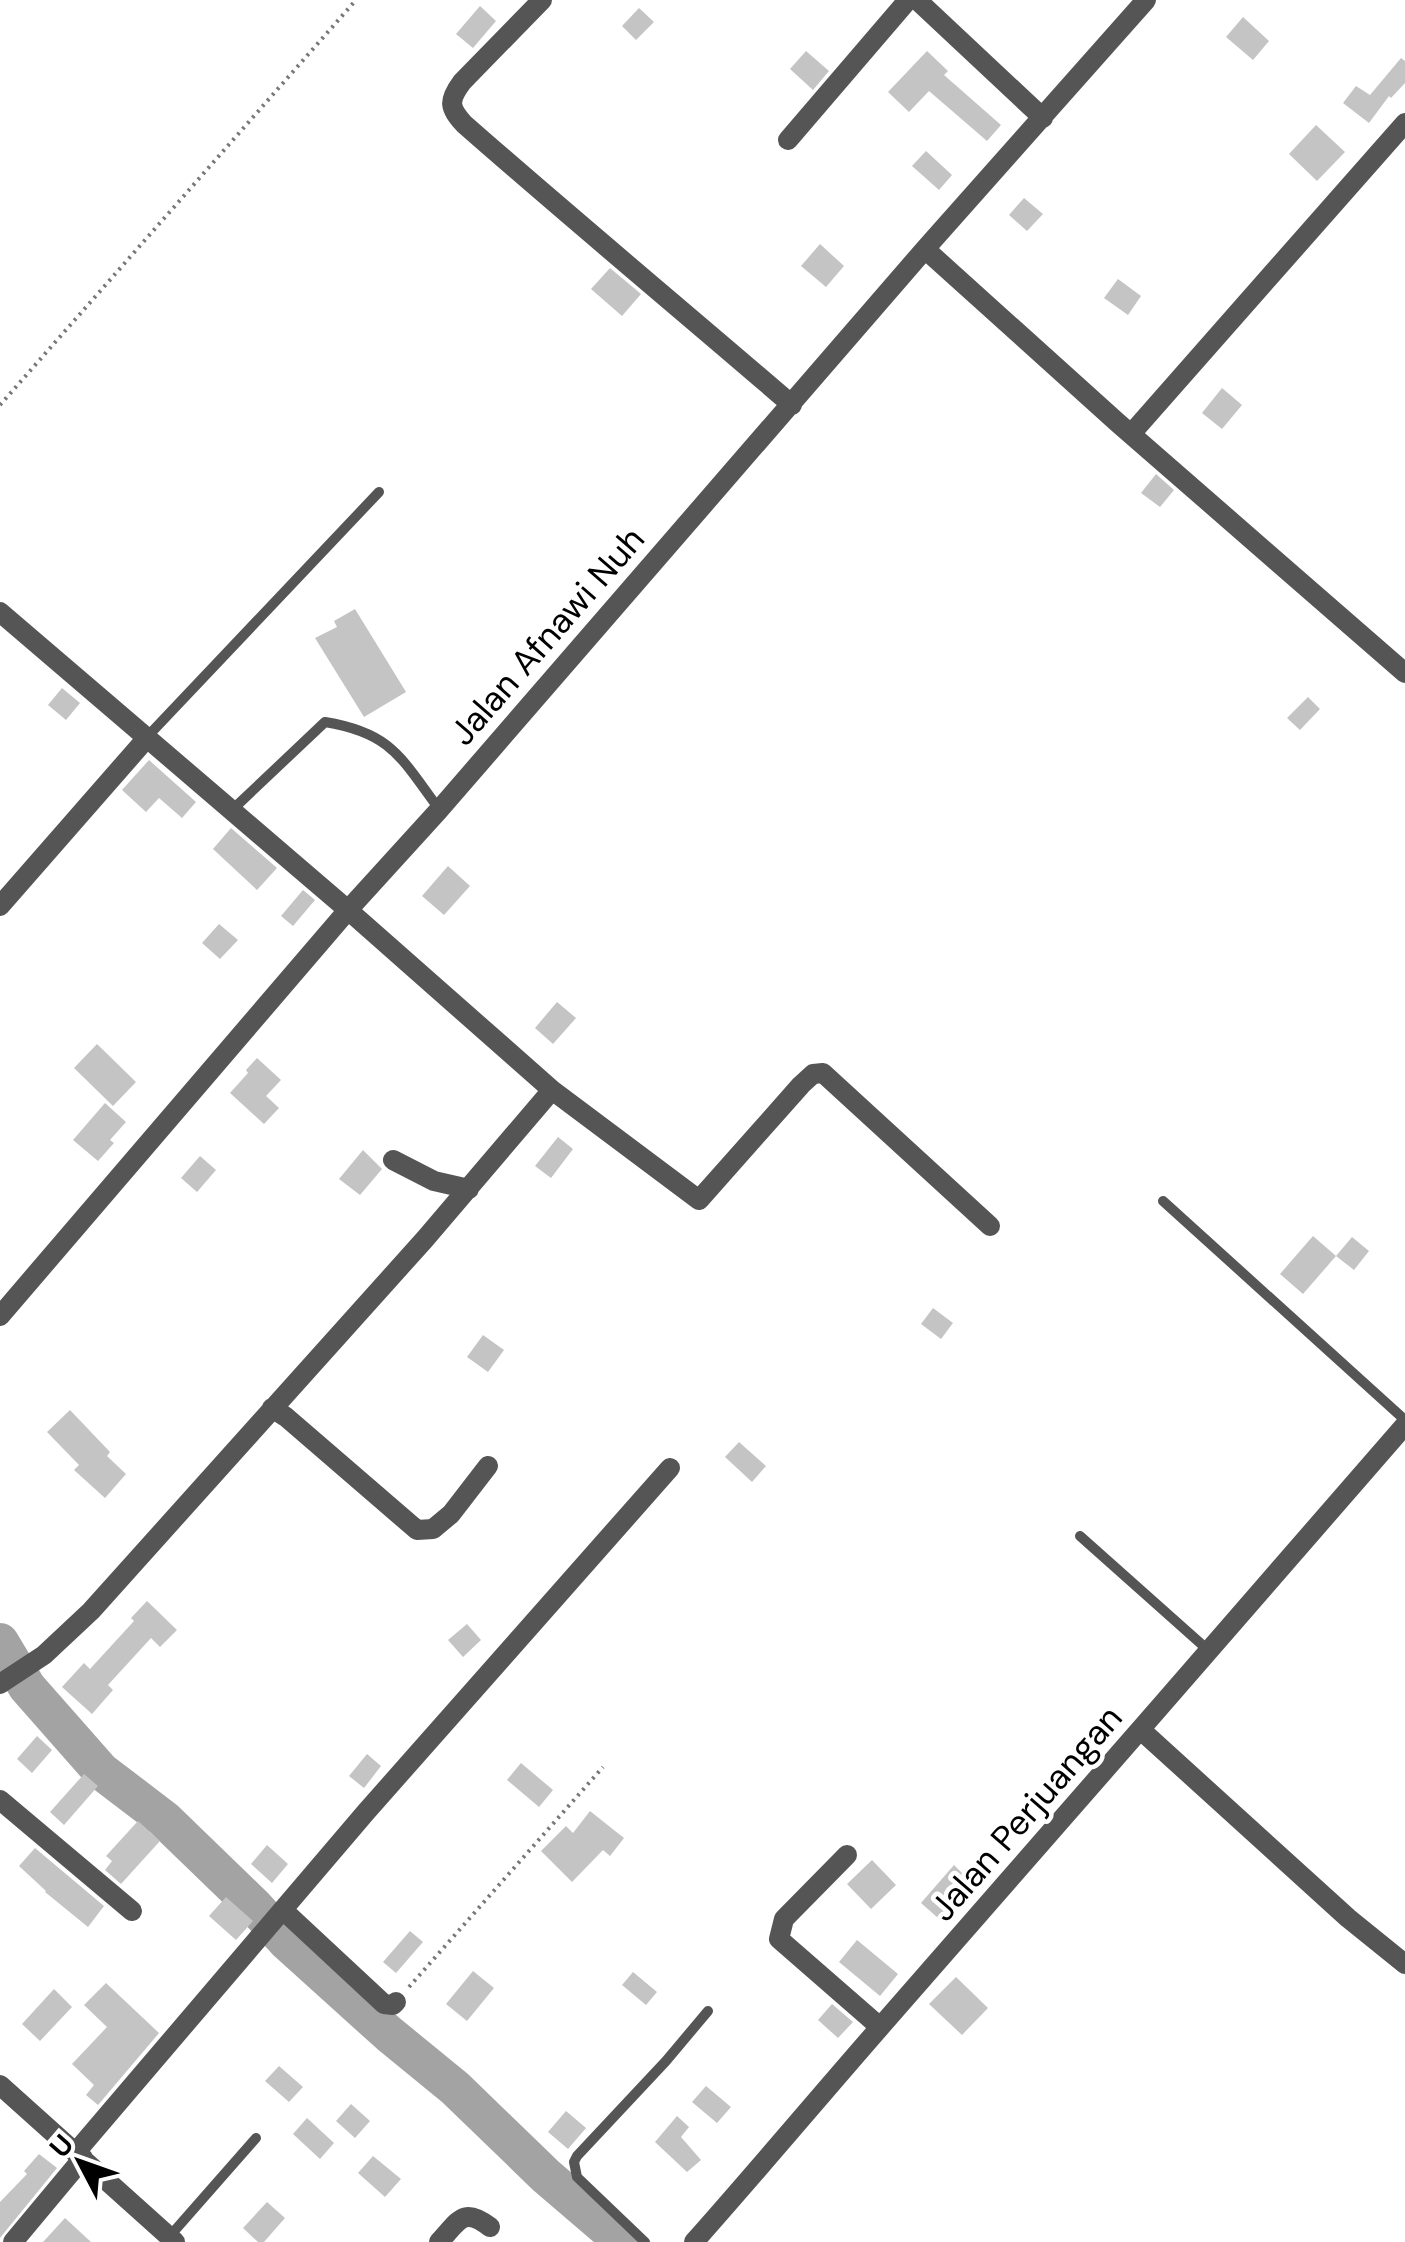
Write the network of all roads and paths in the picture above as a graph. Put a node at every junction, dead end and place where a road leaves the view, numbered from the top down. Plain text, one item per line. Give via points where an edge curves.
1 (356, 0) edge
2 (542, 0) edge
3 (908, 0) edge
4 (917, 0) edge
5 (1146, 0) edge
6 (1043, 118) junction
7 (1405, 123) edge
8 (788, 140) dead end
9 (925, 250) junction
10 (0, 405) edge
11 (792, 405) junction
12 (1131, 434) junction
13 (379, 492) dead end
14 (0, 612) edge
15 (1404, 671) edge
16 (146, 738) junction
17 (232, 810) junction
18 (439, 810) junction
19 (0, 906) edge
20 (348, 910) junction
21 (552, 1090) junction
22 (393, 1160) dead end
23 (469, 1189) junction
24 (1163, 1201) dead end
25 (990, 1226) dead end
26 (0, 1316) edge
27 (272, 1408) junction
28 (1405, 1423) edge
29 (488, 1466) dead end
30 (670, 1468) dead end
31 (1080, 1536) dead end
32 (1208, 1650) junction
33 (1, 1684) edge
34 (1142, 1731) junction
35 (603, 1767) dead end
36 (0, 1800) edge
37 (846, 1855) dead end
38 (132, 1911) dead end
39 (281, 1912) junction
40 (1405, 1964) edge
41 (396, 2002) joint
42 (708, 2011) dead end
43 (880, 2026) junction
44 (0, 2085) edge
45 (256, 2138) dead end
46 (79, 2155) junction
47 (490, 2227) dead end
48 (11, 2238) edge
49 (172, 2240) edge
50 (438, 2242) edge
51 (645, 2242) edge
52 (694, 2242) edge

1 - 10 path
2 - 11 street via 462,82 452,96 453,111
3 - 8 street
4 - 6 street
5 - 6 street, Jalan Afnawi Nuh
6 - 9 street, Jalan Afnawi Nuh
7 - 12 street
9 - 11 street, Jalan Afnawi Nuh
9 - 12 street
11 - 18 street, Jalan Afnawi Nuh
12 - 15 street
13 - 16 lane
14 - 16 street
16 - 17 street
16 - 19 street
17 - 18 lane via 325,722 375,735 392,748
17 - 20 street
18 - 20 street, Jalan Afnawi Nuh
20 - 21 street
20 - 26 street, Jalan Afnawi Nuh
21 - 23 street
21 - 25 street via 699,1200 801,1085 822,1073
22 - 23 street via 434,1181
23 - 27 street
24 - 28 lane
27 - 29 street via 417,1530 433,1529 452,1514
27 - 33 street via 91,1611
28 - 32 street, Jalan Perjuangan
30 - 39 street
31 - 32 lane
32 - 34 street, Jalan Perjuangan
34 - 40 street
34 - 43 street, Jalan Perjuangan
35 - 41 path
36 - 38 street
37 - 43 street via 784,1919 778,1938
39 - 41 street via 384,2004
39 - 46 street
42 - 51 lane via 574,2162 577,2176
43 - 52 street, Jalan Perjuangan
44 - 46 street
45 - 49 lane
46 - 48 street
46 - 49 street
47 - 50 street via 468,2216

